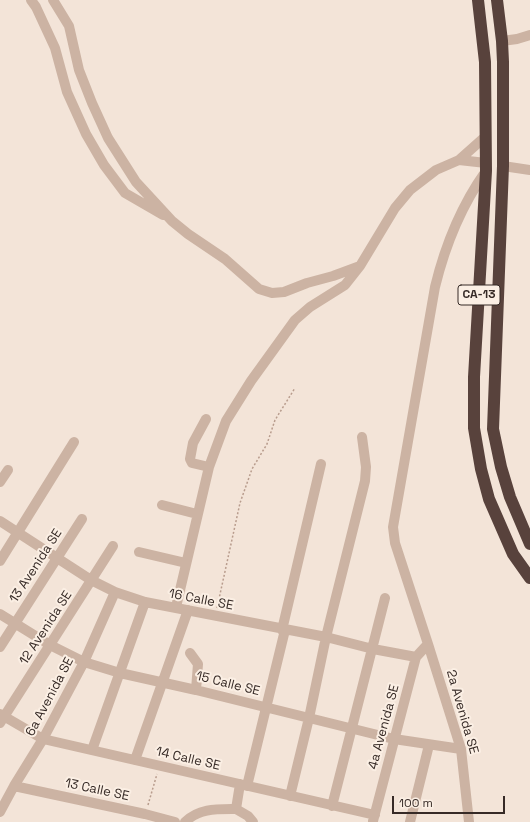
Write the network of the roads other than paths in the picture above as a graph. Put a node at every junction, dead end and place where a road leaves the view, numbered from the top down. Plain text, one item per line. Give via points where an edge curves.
1 (31, 0) edge
2 (53, 0) edge
3 (478, 0) edge
4 (497, 0) edge
5 (530, 35) edge
6 (502, 41) junction
7 (486, 136) junction
8 (459, 160) junction
9 (503, 166) junction
10 (486, 167) junction
11 (530, 170) edge
12 (172, 221) junction
13 (360, 266) junction
14 (206, 419) dead end
15 (362, 437) dead end
16 (74, 442) dead end
17 (321, 464) dead end
18 (209, 467) junction
19 (8, 470) dead end
20 (0, 482) edge
21 (162, 504) dead end
22 (197, 514) junction
23 (82, 519) dead end
24 (0, 521) edge
25 (18, 533) junction
26 (530, 544) edge
27 (113, 546) dead end
28 (140, 552) dead end
29 (56, 558) junction
30 (0, 561) edge
31 (186, 563) junction
32 (530, 578) edge
33 (92, 580) junction
34 (115, 592) junction
35 (385, 598) dead end
36 (145, 602) junction
37 (176, 608) junction
38 (188, 610) junction
39 (0, 614) edge
40 (15, 623) junction
41 (283, 630) junction
42 (326, 637) junction
43 (428, 644) junction
44 (50, 645) junction
45 (0, 647) edge
46 (373, 649) junction
47 (190, 653) dead end
48 (416, 657) junction
49 (84, 662) junction
50 (120, 673) junction
51 (162, 682) junction
52 (196, 690) junction
53 (266, 707) junction
54 (1, 718) edge
55 (309, 718) junction
56 (351, 728) junction
57 (43, 739) junction
58 (394, 739) junction
59 (429, 745) junction
60 (92, 750) junction
61 (461, 750) junction
62 (134, 760) junction
63 (244, 785) junction
64 (14, 786) junction
65 (290, 796) junction
66 (332, 806) junction
67 (236, 809) junction
68 (0, 812) edge
69 (469, 817) edge
70 (374, 819) edge
71 (175, 822) edge
72 (185, 822) edge
73 (253, 822) edge
74 (410, 822) edge

1 - 12 street via 55,48 67,92 86,134 104,165 125,193
2 - 12 street via 69,26 79,70 108,138 136,182
3 - 7 highway, CA-13 via 485,62
4 - 6 highway, CA-13
5 - 6 street
6 - 9 highway, CA-13
7 - 8 street
7 - 10 highway, CA-13
8 - 10 street
8 - 13 street via 436,170 410,190 395,208
9 - 11 street
9 - 26 highway, CA-13 via 494,429 510,497
10 - 32 highway, CA-13 via 474,378 474,428 489,499 513,554
10 - 43 street, 2a Avenida SE via 450,238 440,268 393,527 395,542
12 - 13 street via 225,259 259,289 272,294
13 - 18 street via 345,285 310,307 295,320 226,421
14 - 18 street via 193,443 190,459 192,463
15 - 42 street via 365,481
16 - 25 street
17 - 41 street
18 - 22 street
19 - 20 street
21 - 22 street
22 - 31 street
23 - 29 street, 13 Avenida SE
24 - 25 street, 16 Calle SE
25 - 29 street, 16 Calle SE
25 - 30 street
27 - 33 street, 12 Avenida SE
28 - 31 street
29 - 33 street, 16 Calle SE
29 - 40 street, 13 Avenida SE
31 - 37 street
33 - 34 street, 16 Calle SE
33 - 44 street, 12 Avenida SE
34 - 36 street, 16 Calle SE
34 - 49 street, 6a Avenida SE
35 - 46 street
36 - 37 street, 16 Calle SE
36 - 50 street
37 - 38 street, 16 Calle SE
38 - 41 street, 16 Calle SE
38 - 51 street
39 - 40 street, 15 Calle SE
40 - 44 street, 15 Calle SE
40 - 45 street, 13 Avenida SE
41 - 42 street, 16 Calle SE
41 - 53 street
42 - 46 street, 16 Calle SE
42 - 55 street
43 - 48 street, 4a Avenida SE
43 - 61 street, 2a Avenida SE
44 - 49 street, 15 Calle SE
44 - 54 street, 12 Avenida SE
46 - 48 street, 16 Calle SE
46 - 56 street
47 - 52 street via 198,664
48 - 58 street, 4a Avenida SE
49 - 50 street, 15 Calle SE
49 - 57 street, 6a Avenida SE
50 - 51 street, 15 Calle SE
50 - 60 street
51 - 52 street, 15 Calle SE
51 - 62 street
52 - 53 street, 15 Calle SE
53 - 55 street, 15 Calle SE
53 - 63 street
54 - 57 street, 14 Calle SE
55 - 56 street, 15 Calle SE
55 - 65 street
56 - 58 street, 15 Calle SE
56 - 66 street
57 - 60 street, 14 Calle SE
57 - 64 street, 6a Avenida SE
58 - 59 street, 15 Calle SE
58 - 70 street, 4a Avenida SE
59 - 61 street, 15 Calle SE
59 - 74 street
60 - 62 street, 14 Calle SE
61 - 69 street, 2a Avenida SE
62 - 63 street, 14 Calle SE
63 - 65 street, 14 Calle SE
63 - 67 street
64 - 68 street, 6a Avenida SE
64 - 71 street, 13 Calle SE
65 - 66 street, 14 Calle SE
66 - 70 street, 14 Calle SE
67 - 72 street via 198,812
67 - 73 street

